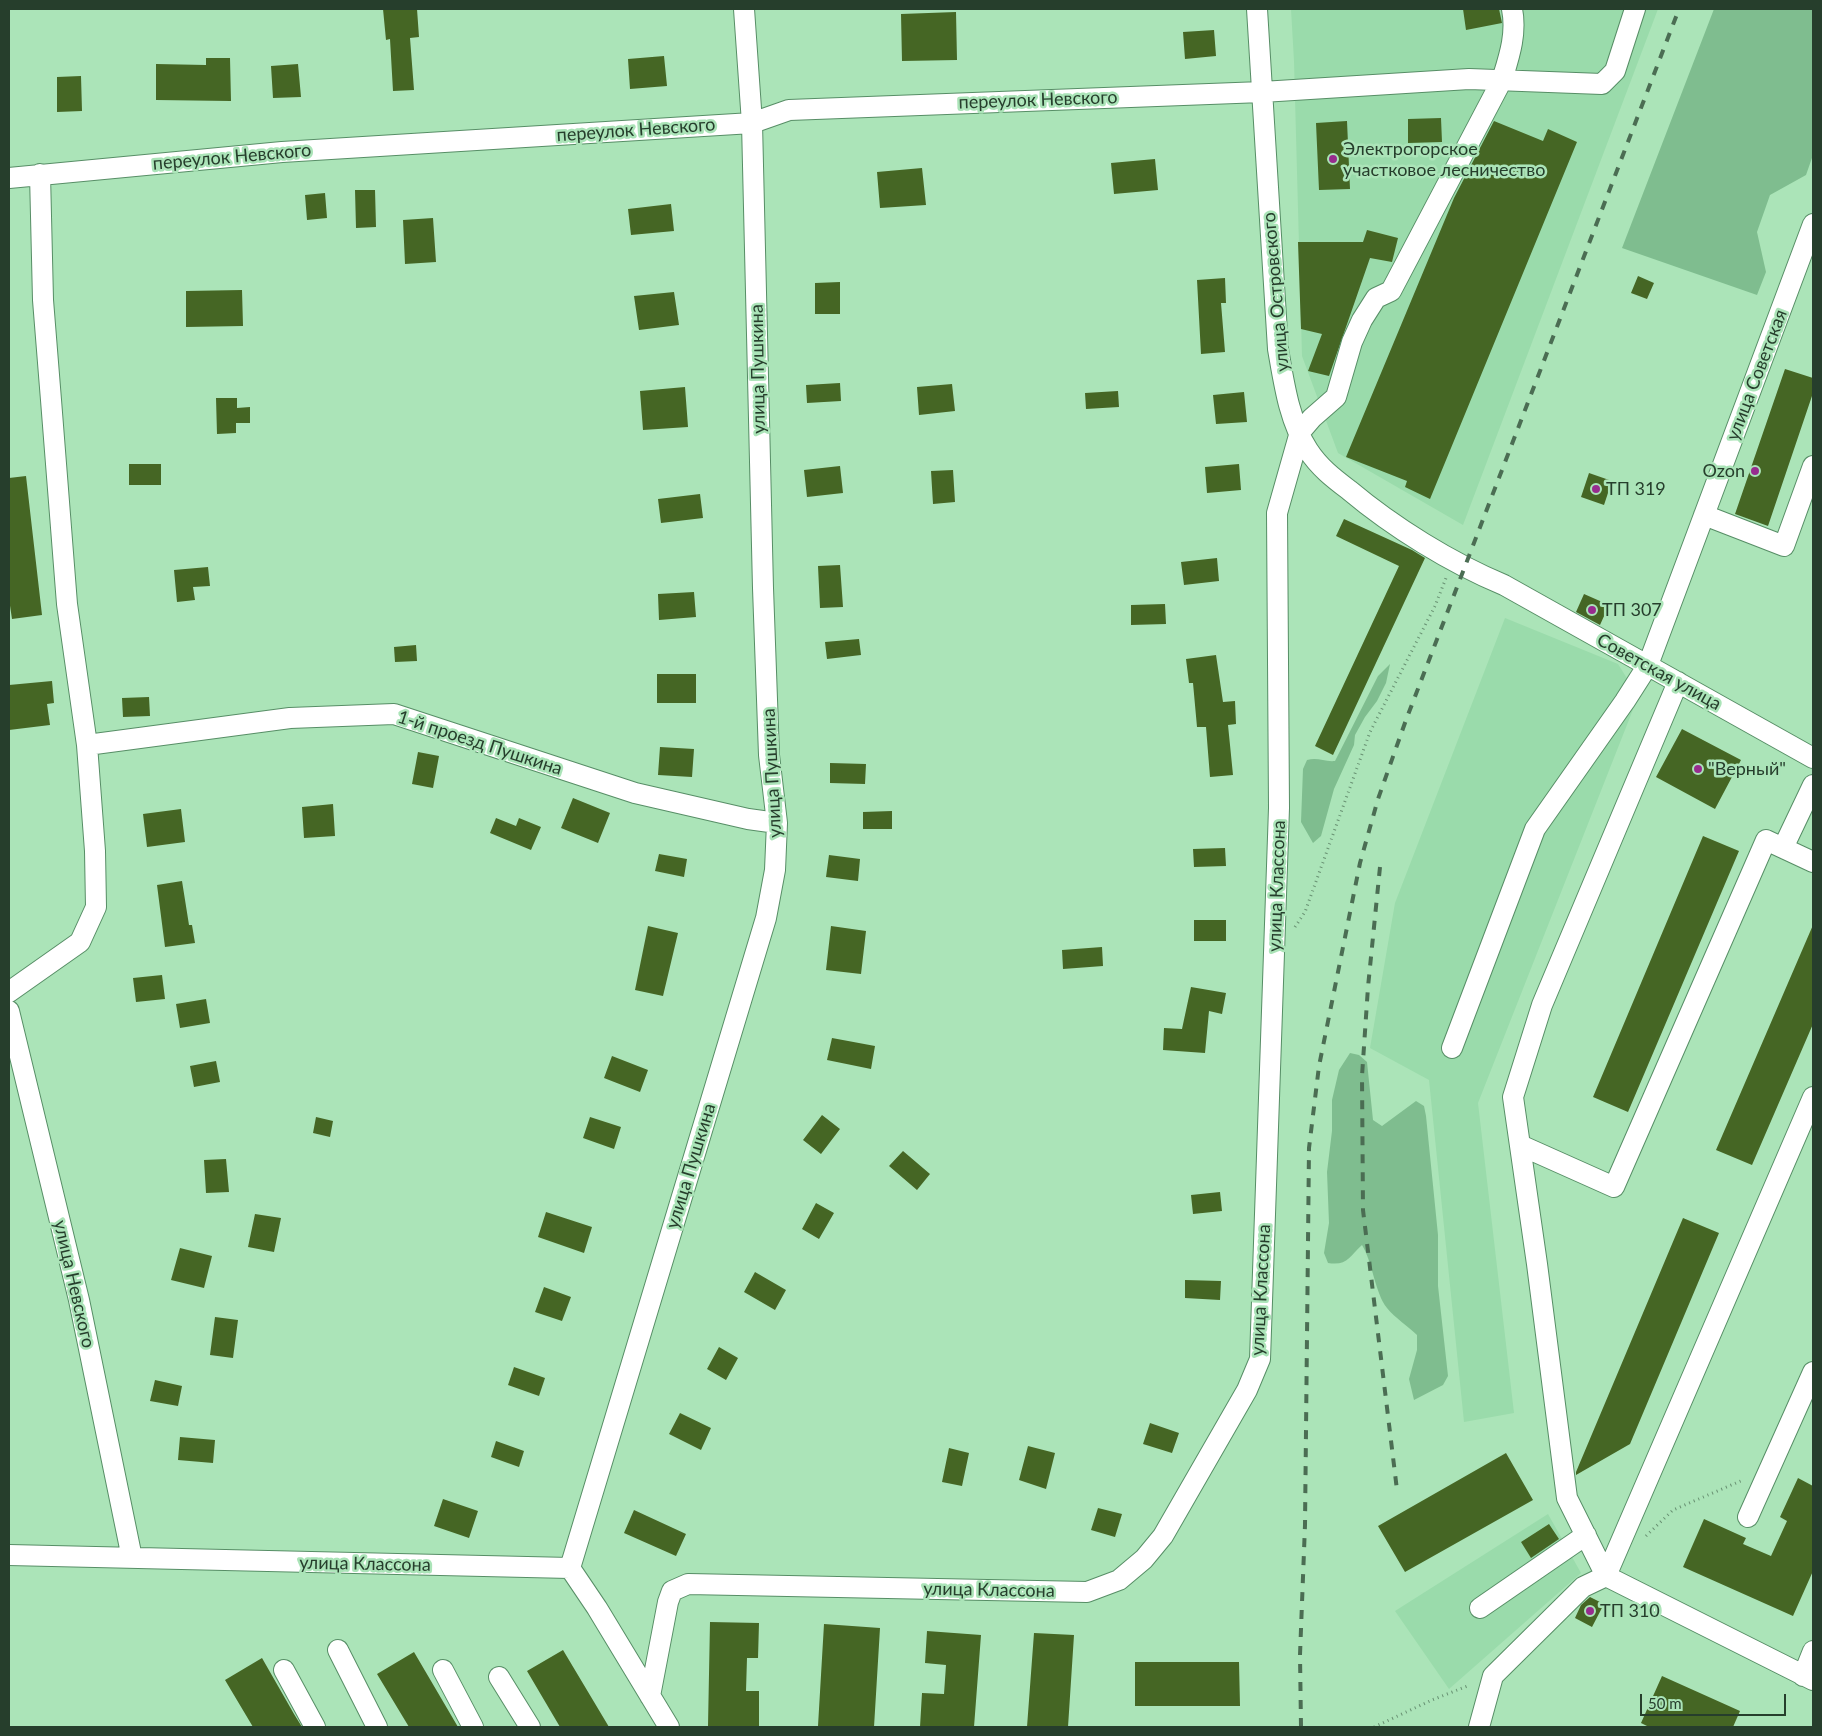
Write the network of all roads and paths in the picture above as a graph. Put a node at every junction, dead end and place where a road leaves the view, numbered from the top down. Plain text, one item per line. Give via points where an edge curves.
1 (744, 9) edge
2 (1257, 9) edge
3 (1512, 9) edge
4 (1634, 9) edge
5 (1502, 80) junction
6 (1262, 92) junction
7 (752, 123) junction
8 (40, 174) junction
9 (9, 178) edge
10 (1813, 224) edge
11 (1300, 432) junction
12 (1813, 466) edge
13 (1704, 516) junction
14 (1454, 560) junction
15 (1504, 585) joint
16 (1648, 665) junction
17 (1678, 682) junction
18 (87, 745) junction
19 (1813, 758) edge
20 (1813, 785) edge
21 (777, 823) junction
22 (1783, 848) junction
23 (1813, 862) edge
24 (1294, 928) dead end
25 (9, 992) edge
26 (9, 1011) edge
27 (1452, 1048) dead end
28 (1812, 1103) edge
29 (1520, 1145) junction
30 (1813, 1372) edge
31 (1769, 1470) junction
32 (1748, 1518) dead end
33 (1586, 1535) junction
34 (1639, 1542) dead end
35 (9, 1555) edge
36 (132, 1558) junction
37 (570, 1568) junction
38 (1606, 1576) junction
39 (1480, 1608) dead end
40 (338, 1650) dead end
41 (1813, 1651) edge
42 (284, 1670) dead end
43 (443, 1670) dead end
44 (1493, 1676) junction
45 (498, 1677) dead end
46 (1808, 1678) edge
47 (650, 1696) junction
48 (315, 1727) edge
49 (376, 1727) edge
50 (473, 1727) edge
51 (530, 1727) edge
52 (669, 1727) edge
53 (1374, 1727) edge
54 (1479, 1727) edge

1 - 7 street, улица Пушкина
2 - 6 street, улица Островского
3 - 5 street via 1512,46
4 - 5 street, переулок Невского via 1615,71 1602,84
5 - 6 street, переулок Невского via 1469,79
5 - 11 street via 1391,291 1376,298 1362,320 1336,397
6 - 7 street, переулок Невского via 789,110
6 - 11 street, улица Островского via 1278,349 1286,393
7 - 8 street, переулок Невского via 292,152
7 - 21 street, улица Пушкина via 763,588 769,755
8 - 9 street, переулок Невского
8 - 18 street via 43,300 67,604
10 - 13 street, улица Советская
11 - 14 street, улица Островского via 1323,470 1374,512
11 - 47 street, улица Классона via 1277,513 1280,808 1260,1359 1247,1390 1163,1536 1144,1559 1119,1580 1087,1592 688,1584 672,1591 668,1602
12 - 13 street via 1784,546
13 - 16 street, улица Советская
14 - 15 street, улица Островского
14 - 24 path via 1435,606 1370,732 1305,912
15 - 16 street, Советская улица
16 - 17 street, Советская улица
16 - 27 street, улица Советская via 1535,829
17 - 19 street, Советская улица
17 - 29 street via 1542,1005 1513,1097
18 - 21 street, 1-й проезд Пушкина via 290,718 394,714 635,793
18 - 25 street via 96,907 80,942
20 - 22 street
21 - 37 street, улица Пушкина via 775,870 766,918
22 - 23 street
22 - 29 street via 1766,840 1614,1187
26 - 36 street, улица Невского via 79,1300
28 - 38 street
29 - 33 street via 1567,1498
30 - 31 street
31 - 32 street
31 - 34 path via 1673,1510
33 - 38 street
33 - 39 street
35 - 36 street, улица Классона
36 - 37 street, улица Классона
37 - 47 street
38 - 44 street via 1583,1587
38 - 46 street
40 - 49 street
41 - 46 street
42 - 48 street
43 - 50 street
44 - 53 path
44 - 54 street
45 - 51 street
47 - 52 street

